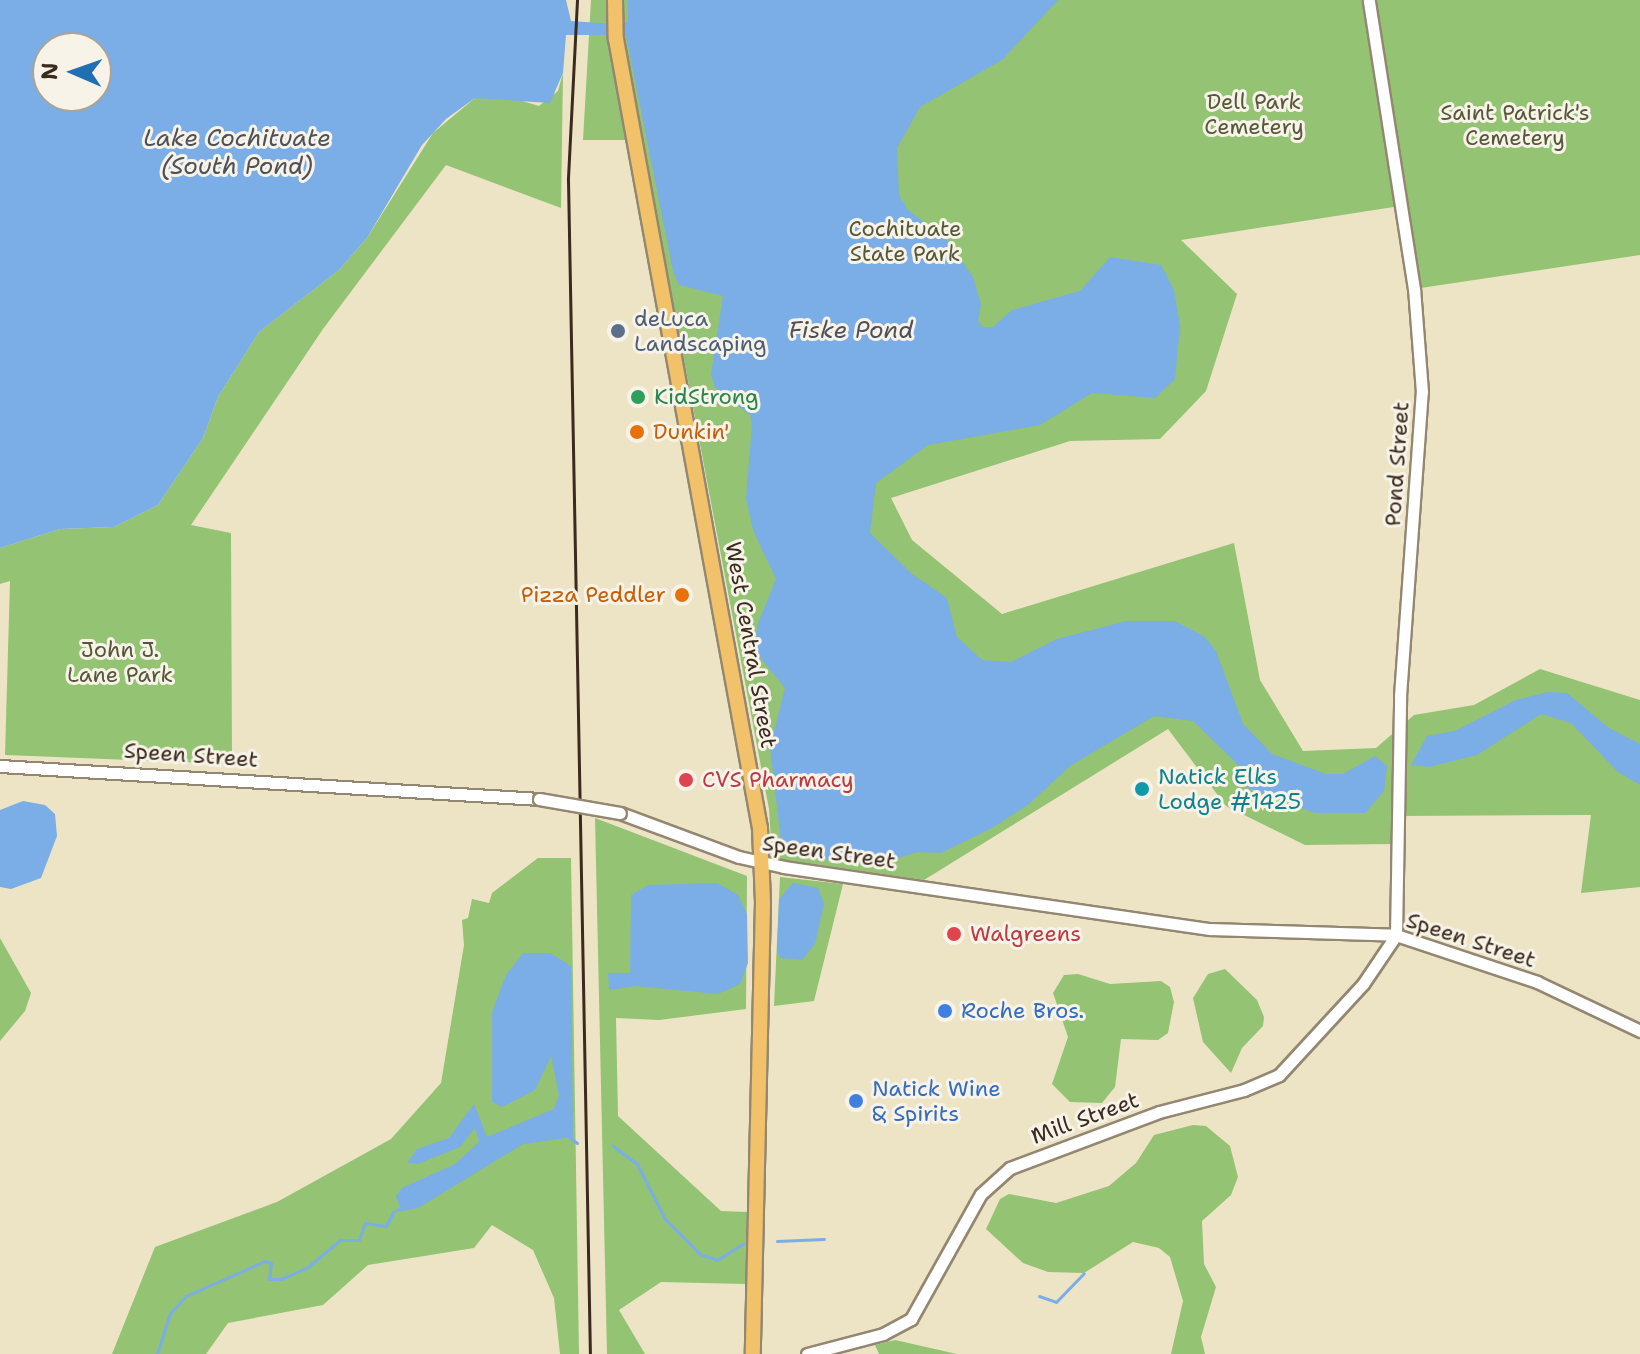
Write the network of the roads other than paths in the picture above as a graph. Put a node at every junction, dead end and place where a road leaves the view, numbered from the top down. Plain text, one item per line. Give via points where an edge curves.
1 (615, 0) edge
2 (1369, 0) edge
3 (0, 766) edge
4 (762, 863) junction
5 (1396, 935) junction
6 (1640, 1031) edge
7 (753, 1354) edge
8 (807, 1354) edge

1 - 4 main road, West Central Street via 616,39 730,648
2 - 5 street, Pond Street via 1414,289 1422,392 1401,675
3 - 4 street, Speen Street, bridge via 539,799 620,813
4 - 5 street, Speen Street via 1210,929
4 - 7 main road, West Central Street
5 - 6 street, Speen Street via 1537,982
5 - 8 street, Mill Street via 1363,984 1279,1075 1244,1090 1159,1112 1010,1168 981,1194 911,1319 883,1334

